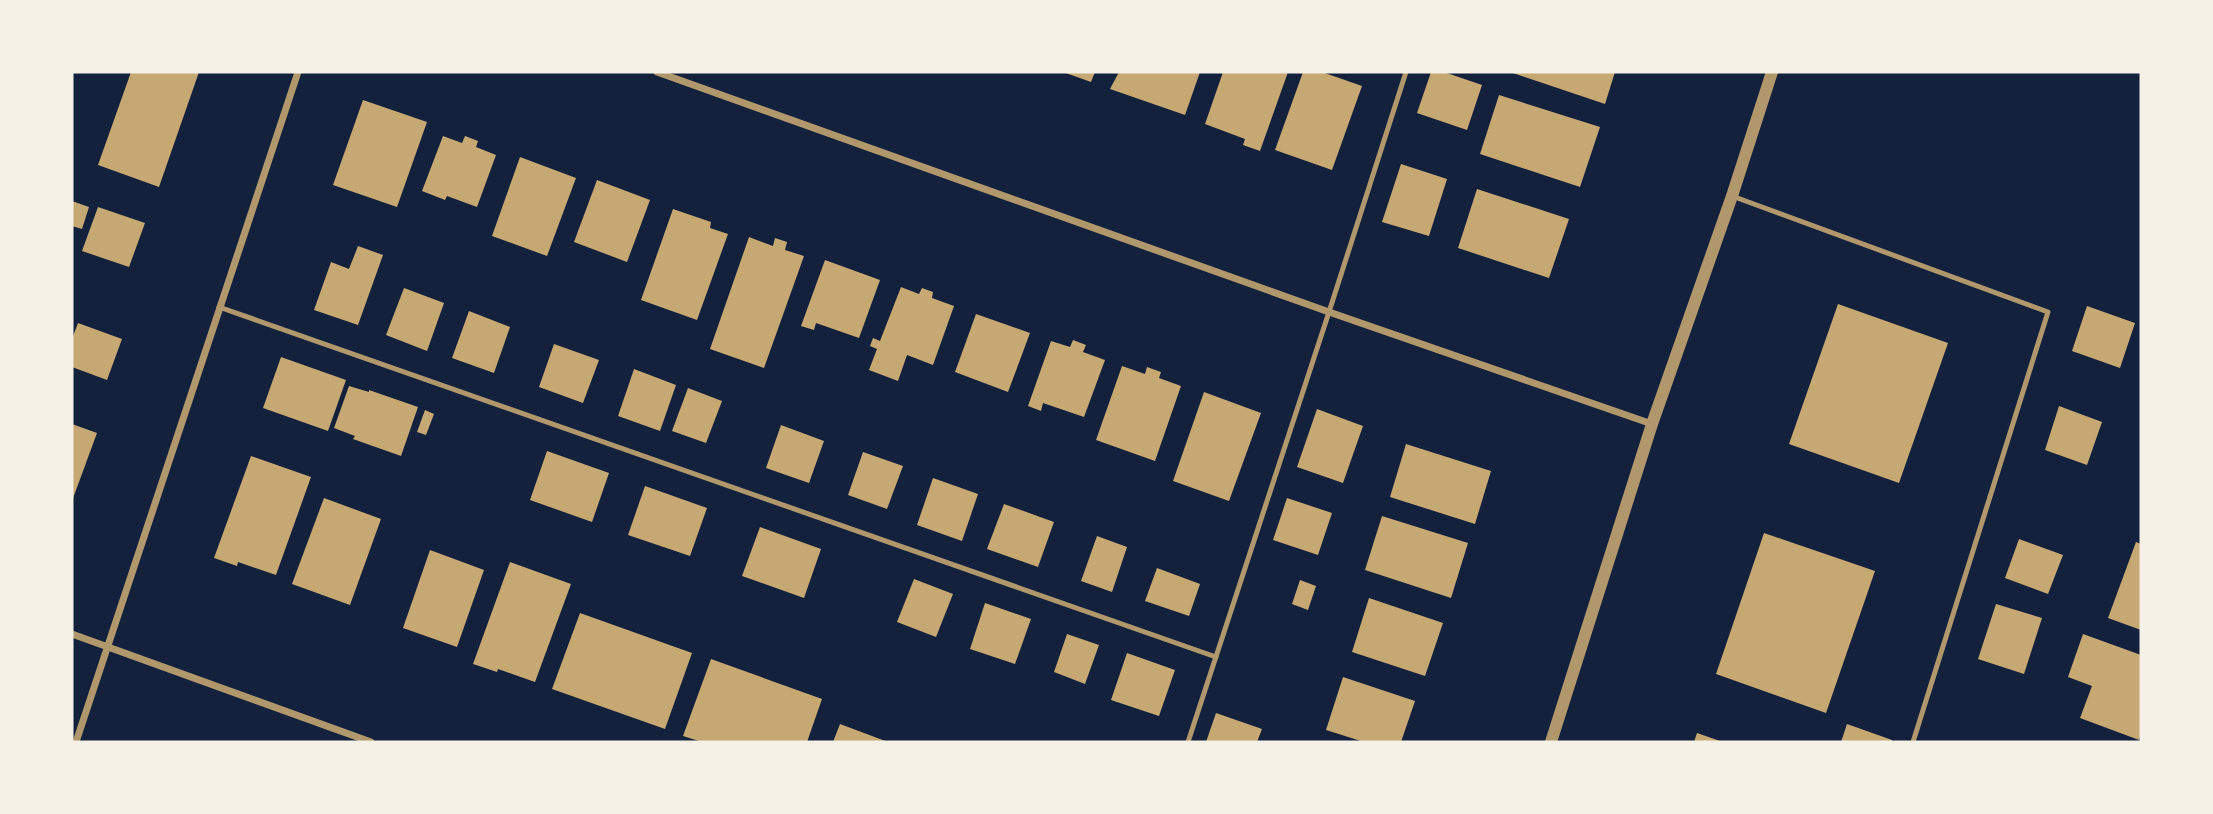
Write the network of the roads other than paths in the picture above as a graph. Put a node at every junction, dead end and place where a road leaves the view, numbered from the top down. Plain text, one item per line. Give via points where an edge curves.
1 (298, 72) edge
2 (657, 72) edge
3 (1406, 72) edge
4 (1772, 72) edge
5 (1732, 196) junction
6 (219, 307) junction
7 (1329, 312) junction
8 (1652, 424) junction
9 (72, 634) edge
10 (108, 647) junction
11 (1216, 657) junction
12 (76, 742) edge
13 (371, 742) edge
14 (1188, 742) edge
15 (1551, 742) edge
16 (1913, 742) edge

1 - 6 street
2 - 7 street
3 - 7 lane
4 - 5 street
5 - 8 street
5 - 16 lane via 2048,313
6 - 10 street
6 - 11 lane
7 - 8 street
7 - 11 lane
8 - 15 street
9 - 10 street
10 - 12 street
10 - 13 street
11 - 14 lane

